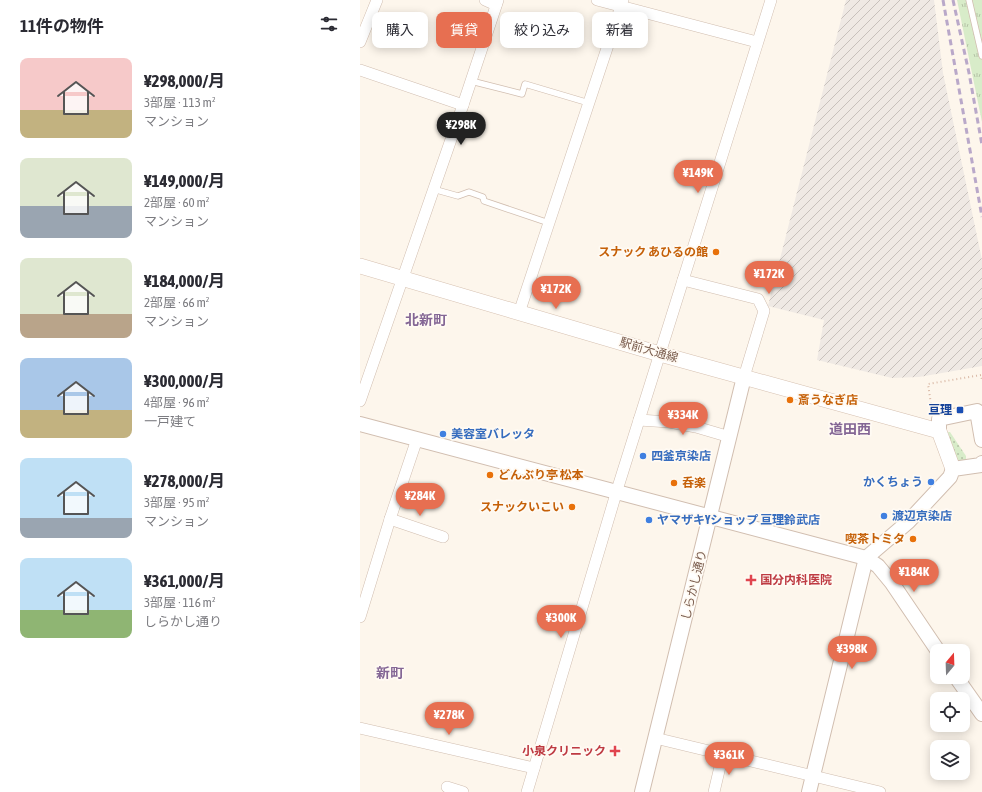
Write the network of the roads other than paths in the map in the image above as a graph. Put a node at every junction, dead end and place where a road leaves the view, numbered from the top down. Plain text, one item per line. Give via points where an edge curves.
1 (377, 0) edge
2 (485, 0) edge
3 (597, 0) edge
4 (771, 0) edge
5 (969, 0) edge
6 (497, 2) edge
7 (622, 3) edge
8 (360, 42) edge
9 (757, 42) junction
10 (982, 56) edge
11 (360, 70) edge
12 (471, 81) junction
13 (589, 103) junction
14 (463, 105) junction
15 (434, 189) junction
16 (549, 222) junction
17 (360, 266) edge
18 (402, 279) junction
19 (683, 280) junction
20 (519, 313) junction
21 (660, 354) junction
22 (744, 377) junction
23 (360, 401) edge
24 (639, 420) junction
25 (360, 424) edge
26 (939, 431) junction
27 (730, 437) junction
28 (417, 439) junction
29 (982, 440) edge
30 (982, 463) edge
31 (953, 469) junction
32 (617, 492) junction
33 (711, 516) junction
34 (390, 520) junction
35 (443, 537) dead end
36 (866, 558) junction
37 (360, 617) edge
38 (933, 644) edge
39 (961, 684) edge
40 (982, 714) edge
41 (360, 728) edge
42 (655, 738) junction
43 (723, 754) junction
44 (534, 768) junction
45 (813, 776) junction
46 (447, 787) dead end
47 (463, 792) edge
48 (527, 792) edge
49 (642, 792) edge
50 (714, 792) edge
51 (809, 792) edge
52 (880, 792) edge

1 - 8 street
2 - 6 street
3 - 7 street
4 - 9 street
5 - 10 lane
6 - 12 street
7 - 9 street
7 - 13 street
9 - 19 street
11 - 14 street
12 - 13 lane via 522,94 525,84
12 - 14 street
13 - 16 street
14 - 15 street
15 - 16 lane via 458,196 469,192 483,197 484,201
15 - 18 street
16 - 20 street
17 - 18 main road, 駅前大通線
18 - 20 main road, 駅前大通線
18 - 23 street
19 - 21 street
19 - 22 street via 758,299 764,311
20 - 21 main road, 駅前大通線
21 - 22 main road, 駅前大通線
21 - 24 street
22 - 26 main road, 駅前大通線
22 - 27 street, しらかし通り
24 - 27 street via 696,426
24 - 32 street
25 - 28 street
26 - 29 street via 939,418 977,411
26 - 31 main road
27 - 33 street, しらかし通り
28 - 32 street
28 - 34 street
30 - 31 street
31 - 36 street via 950,477 908,522
32 - 33 street
32 - 44 street
33 - 36 street
33 - 42 street, しらかし通り
34 - 35 street
34 - 37 street
36 - 38 street via 878,566 892,583
36 - 45 street
39 - 40 street
41 - 44 street
42 - 43 street
42 - 49 street, しらかし通り
43 - 45 street
43 - 50 street
44 - 48 street
45 - 51 street
45 - 52 street
46 - 47 street

